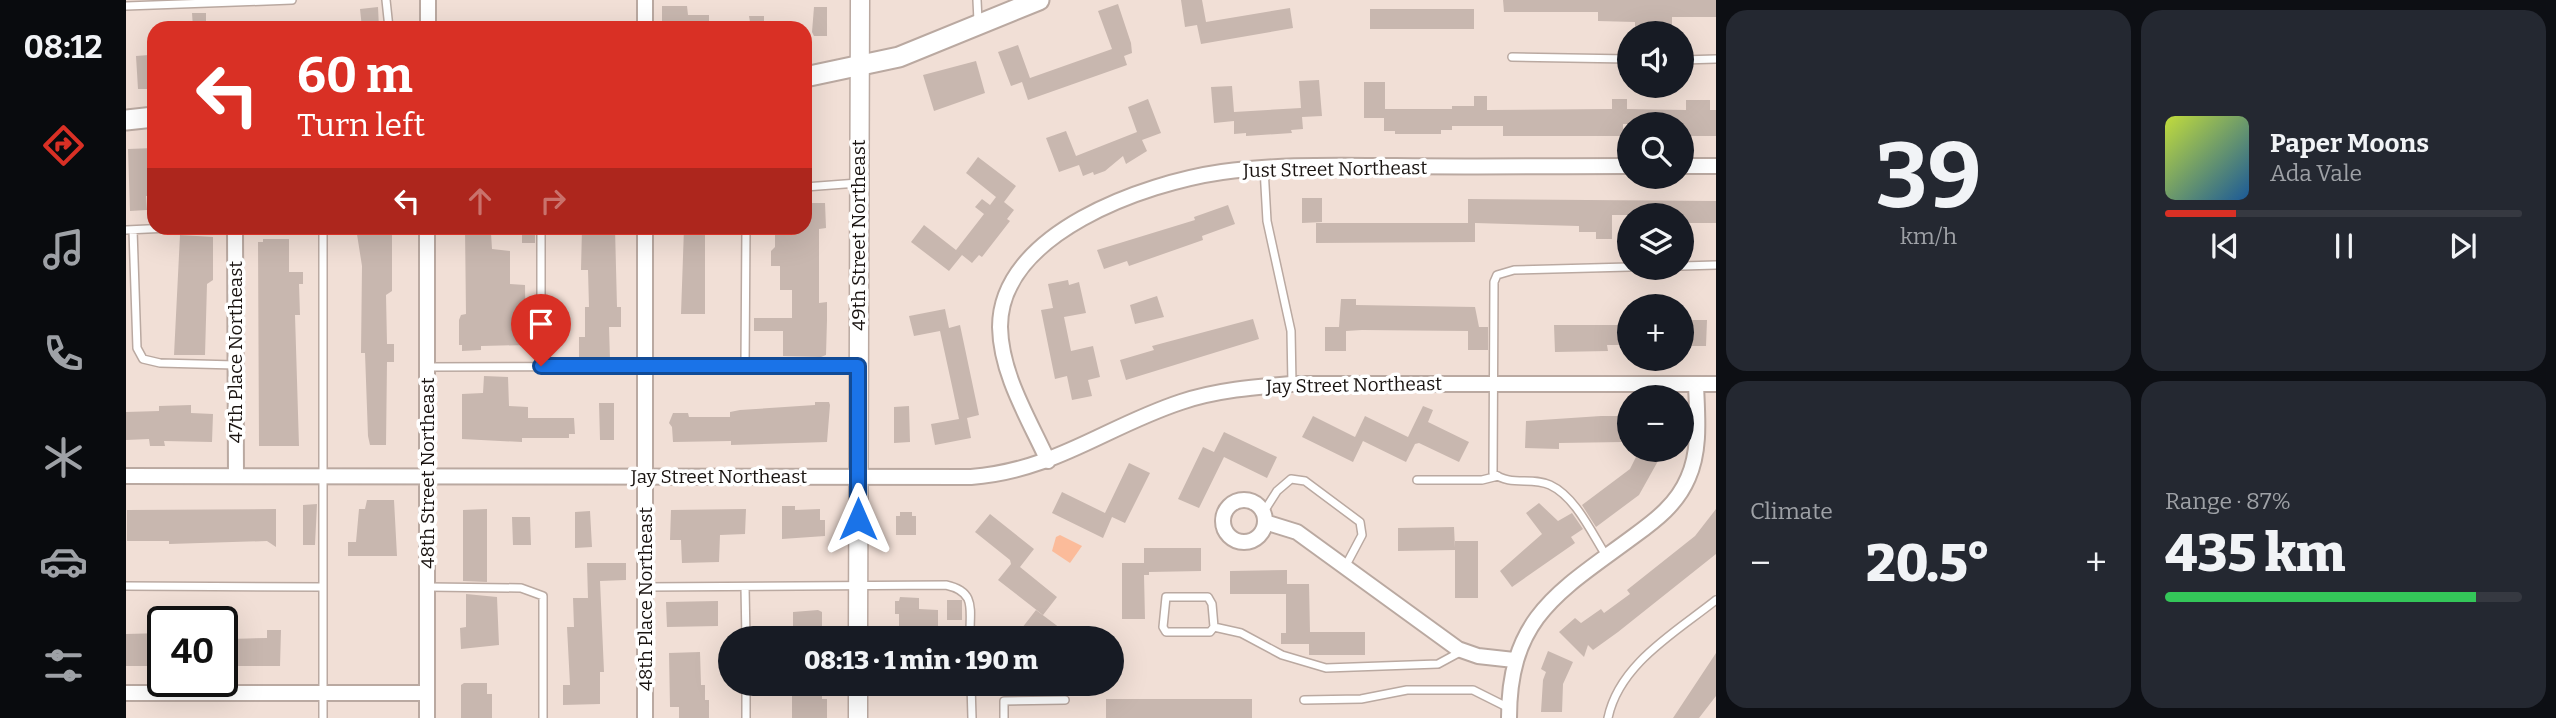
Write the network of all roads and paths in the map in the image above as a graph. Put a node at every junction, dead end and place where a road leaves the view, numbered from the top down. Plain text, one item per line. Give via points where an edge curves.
1 (292, 0) edge
2 (386, 0) edge
3 (428, 0) edge
4 (645, 0) edge
5 (860, 0) edge
6 (977, 0) edge
7 (1040, 0) edge
8 (126, 6) edge
9 (388, 21) edge
10 (428, 21) edge
11 (645, 21) edge
12 (978, 26) junction
13 (1512, 57) dead end
14 (1617, 59) edge
15 (1716, 59) edge
16 (1694, 60) edge
17 (859, 61) junction
18 (812, 65) edge
19 (812, 75) edge
20 (147, 118) edge
21 (126, 120) edge
22 (1617, 166) edge
23 (1694, 166) edge
24 (1716, 166) edge
25 (1264, 168) junction
26 (859, 183) junction
27 (812, 186) edge
28 (130, 230) edge
29 (235, 235) edge
30 (323, 235) edge
31 (427, 235) edge
32 (541, 235) edge
33 (645, 235) edge
34 (746, 235) edge
35 (1716, 265) edge
36 (1694, 266) edge
37 (1617, 267) edge
38 (236, 365) junction
39 (541, 366) junction
40 (645, 366) junction
41 (745, 366) junction
42 (858, 366) junction
43 (427, 367) junction
44 (1292, 384) junction
45 (1494, 384) junction
46 (1696, 384) junction
47 (1716, 384) edge
48 (1048, 461) junction
49 (126, 476) edge
50 (236, 476) junction
51 (323, 476) junction
52 (427, 476) junction
53 (645, 476) junction
54 (858, 476) junction
55 (1498, 476) junction
56 (1416, 480) dead end
57 (1264, 517) joint
58 (1607, 557) junction
59 (1345, 567) junction
60 (126, 586) edge
61 (858, 586) junction
62 (323, 587) junction
63 (427, 587) junction
64 (645, 587) junction
65 (746, 587) junction
66 (1716, 600) edge
67 (746, 626) edge
68 (858, 626) edge
69 (970, 626) edge
70 (1213, 627) junction
71 (1463, 651) junction
72 (1514, 660) junction
73 (126, 693) edge
74 (323, 693) junction
75 (427, 693) junction
76 (746, 696) edge
77 (858, 696) edge
78 (971, 696) edge
79 (1065, 700) dead end
80 (1304, 700) dead end
81 (1509, 713) edge
82 (323, 718) edge
83 (427, 718) edge
84 (543, 718) edge
85 (645, 718) edge
86 (746, 718) edge
87 (858, 718) edge
88 (971, 718) edge
89 (1004, 718) edge
90 (1608, 718) edge

1 - 8 lane
2 - 9 lane
3 - 10 street
4 - 11 street
5 - 17 street, 49th Street Northeast
6 - 12 lane
7 - 12 main road
12 - 17 main road
13 - 14 lane
15 - 16 lane
17 - 18 main road
17 - 19 main road
17 - 26 street, 49th Street Northeast
20 - 21 main road
22 - 25 street, Just Street Northeast
23 - 24 street
25 - 44 lane via 1266,221 1291,331
25 - 48 street, Just Street Northeast via 1192,178 1117,204 1050,239 1020,268 1003,306 1002,350 1008,374
26 - 27 lane
26 - 42 street, 49th Street Northeast
28 - 38 lane via 138,348 144,359
29 - 38 street, 47th Place Northeast
30 - 51 lane
31 - 43 street, 48th Street Northeast
32 - 39 lane
33 - 40 street, 48th Place Northeast
34 - 41 lane
35 - 36 lane
37 - 45 lane via 1514,270 1497,275
38 - 50 street, 47th Place Northeast
39 - 40 lane
39 - 43 lane
40 - 41 lane
40 - 53 street, 48th Place Northeast
41 - 42 lane
42 - 54 street, 49th Street Northeast
43 - 52 street, 48th Street Northeast
44 - 45 street, Jay Street Northeast
44 - 48 street, Jay Street Northeast via 1182,402
45 - 46 street, Jay Street Northeast
45 - 55 lane via 1493,473
46 - 47 street, Jay Street Northeast
46 - 58 street via 1696,448 1686,481 1662,515
48 - 54 street, Jay Street Northeast via 990,476
49 - 50 street, Jay Street Northeast
50 - 51 street, Jay Street Northeast
51 - 52 street, Jay Street Northeast
51 - 62 lane
52 - 53 street, Jay Street Northeast
52 - 63 street, 48th Street Northeast
53 - 54 street, Jay Street Northeast
53 - 64 street, 48th Place Northeast
54 - 61 street, 49th Street Northeast
55 - 56 lane
55 - 58 lane via 1504,481 1549,484 1569,500
57 - 59 street via 1297,531
57 - 59 lane via 1283,484 1291,479 1305,481 1360,522 1362,535
58 - 72 street via 1542,610
59 - 71 street
60 - 62 lane
61 - 65 lane
61 - 68 street, 49th Street Northeast
61 - 69 lane via 929,584 962,589 969,597
62 - 74 lane
63 - 75 street, 48th Street Northeast
63 - 84 lane via 521,588 544,596
64 - 65 lane
64 - 85 street, 48th Place Northeast
65 - 67 lane
66 - 90 lane via 1646,655 1618,687
70 - 70 lane via 1210,632 1166,632 1166,597 1208,597
70 - 71 lane via 1241,633 1282,655 1326,668 1438,664
71 - 72 street
72 - 81 street
73 - 74 street
74 - 75 street
74 - 82 lane
75 - 83 street, 48th Street Northeast
76 - 86 lane
77 - 87 street
78 - 88 lane
79 - 89 lane via 1004,701
80 - 81 lane via 1361,699 1407,690 1473,690

